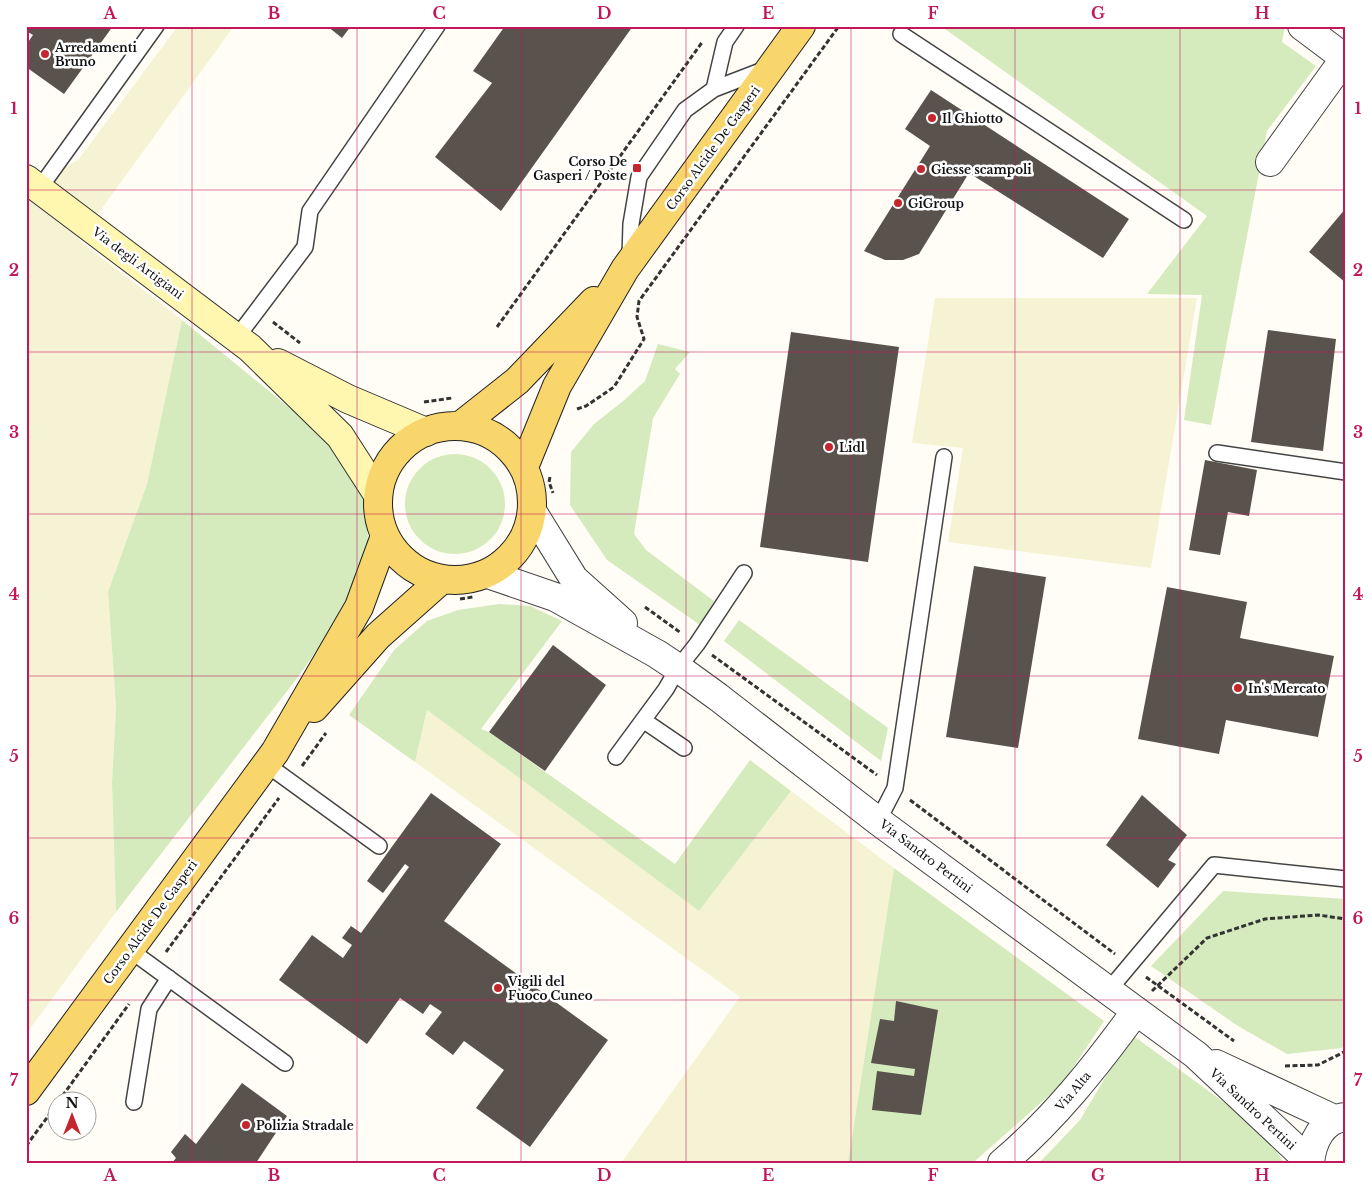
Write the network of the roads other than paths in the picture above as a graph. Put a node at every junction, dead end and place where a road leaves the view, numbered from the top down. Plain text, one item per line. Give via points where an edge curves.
1 (156, 26) edge
2 (437, 26) edge
3 (736, 26) edge
4 (801, 26) edge
5 (1302, 26) edge
6 (901, 34) dead end
7 (1345, 58) edge
8 (772, 66) junction
9 (714, 89) junction
10 (1270, 162) dead end
11 (33, 184) edge
12 (1184, 220) dead end
13 (628, 266) junction
14 (243, 342) junction
15 (460, 426) junction
16 (426, 432) junction
17 (1217, 453) dead end
18 (944, 457) dead end
19 (524, 467) junction
20 (1346, 472) edge
21 (378, 494) junction
22 (544, 506) junction
23 (385, 536) junction
24 (744, 573) dead end
25 (483, 585) junction
26 (447, 590) junction
27 (667, 661) junction
28 (643, 720) junction
29 (684, 748) dead end
30 (616, 757) dead end
31 (270, 758) junction
32 (878, 821) junction
33 (378, 846) dead end
34 (1346, 879) edge
35 (130, 950) junction
36 (169, 978) junction
37 (1108, 991) junction
38 (1136, 1011) junction
39 (1196, 1056) junction
40 (285, 1063) dead end
41 (28, 1086) edge
42 (134, 1102) dead end
43 (1342, 1113) edge
44 (1310, 1162) edge
45 (1002, 1163) edge

1 - 11 lane
2 - 14 lane via 310,211 305,247 257,310
3 - 9 lane via 725,42
4 - 8 main road, Corso Alcide De Gasperi
5 - 7 street
6 - 12 lane
7 - 10 street
8 - 9 lane
8 - 13 main road, Corso Alcide De Gasperi
9 - 13 lane via 685,110 639,176
11 - 14 main road, Via degli Artigiani
13 - 15 main road, Corso Alcide De Gasperi via 517,381
13 - 19 main road, Corso Alcide De Gasperi via 557,386
14 - 16 main road, Via degli Artigiani via 348,399
14 - 21 main road, Via degli Artigiani via 340,436
15 - 16 main road
15 - 19 main road via 486,432 508,447
16 - 21 main road via 408,442 393,457 383,474
17 - 20 lane
18 - 32 lane via 895,788
19 - 22 main road
21 - 23 main road via 378,516
22 - 25 main road via 510,559
22 - 27 street, Via Sandro Pertini via 574,579
23 - 26 main road via 398,556
23 - 31 main road, Corso Alcide De Gasperi via 359,607
24 - 27 lane via 697,644
25 - 26 main road via 465,580
25 - 27 street, Via Sandro Pertini via 555,598
26 - 31 main road, Corso Alcide De Gasperi via 378,636
27 - 28 lane via 666,689
27 - 32 street, Via Sandro Pertini
28 - 29 lane
28 - 30 lane
31 - 33 lane via 290,782
31 - 35 main road, Corso Alcide De Gasperi
32 - 37 street, Via Sandro Pertini
34 - 37 lane via 1214,865
35 - 36 lane
35 - 41 main road, Corso Alcide De Gasperi
36 - 40 lane
36 - 42 lane via 149,1009
37 - 38 street, Via Sandro Pertini
38 - 39 street, Via Sandro Pertini
38 - 45 street, Via Alta via 1052,1116
39 - 43 street, Via Sandro Pertini
39 - 44 street, Via Sandro Pertini
43 - 44 street via 1321,1130 1312,1145

